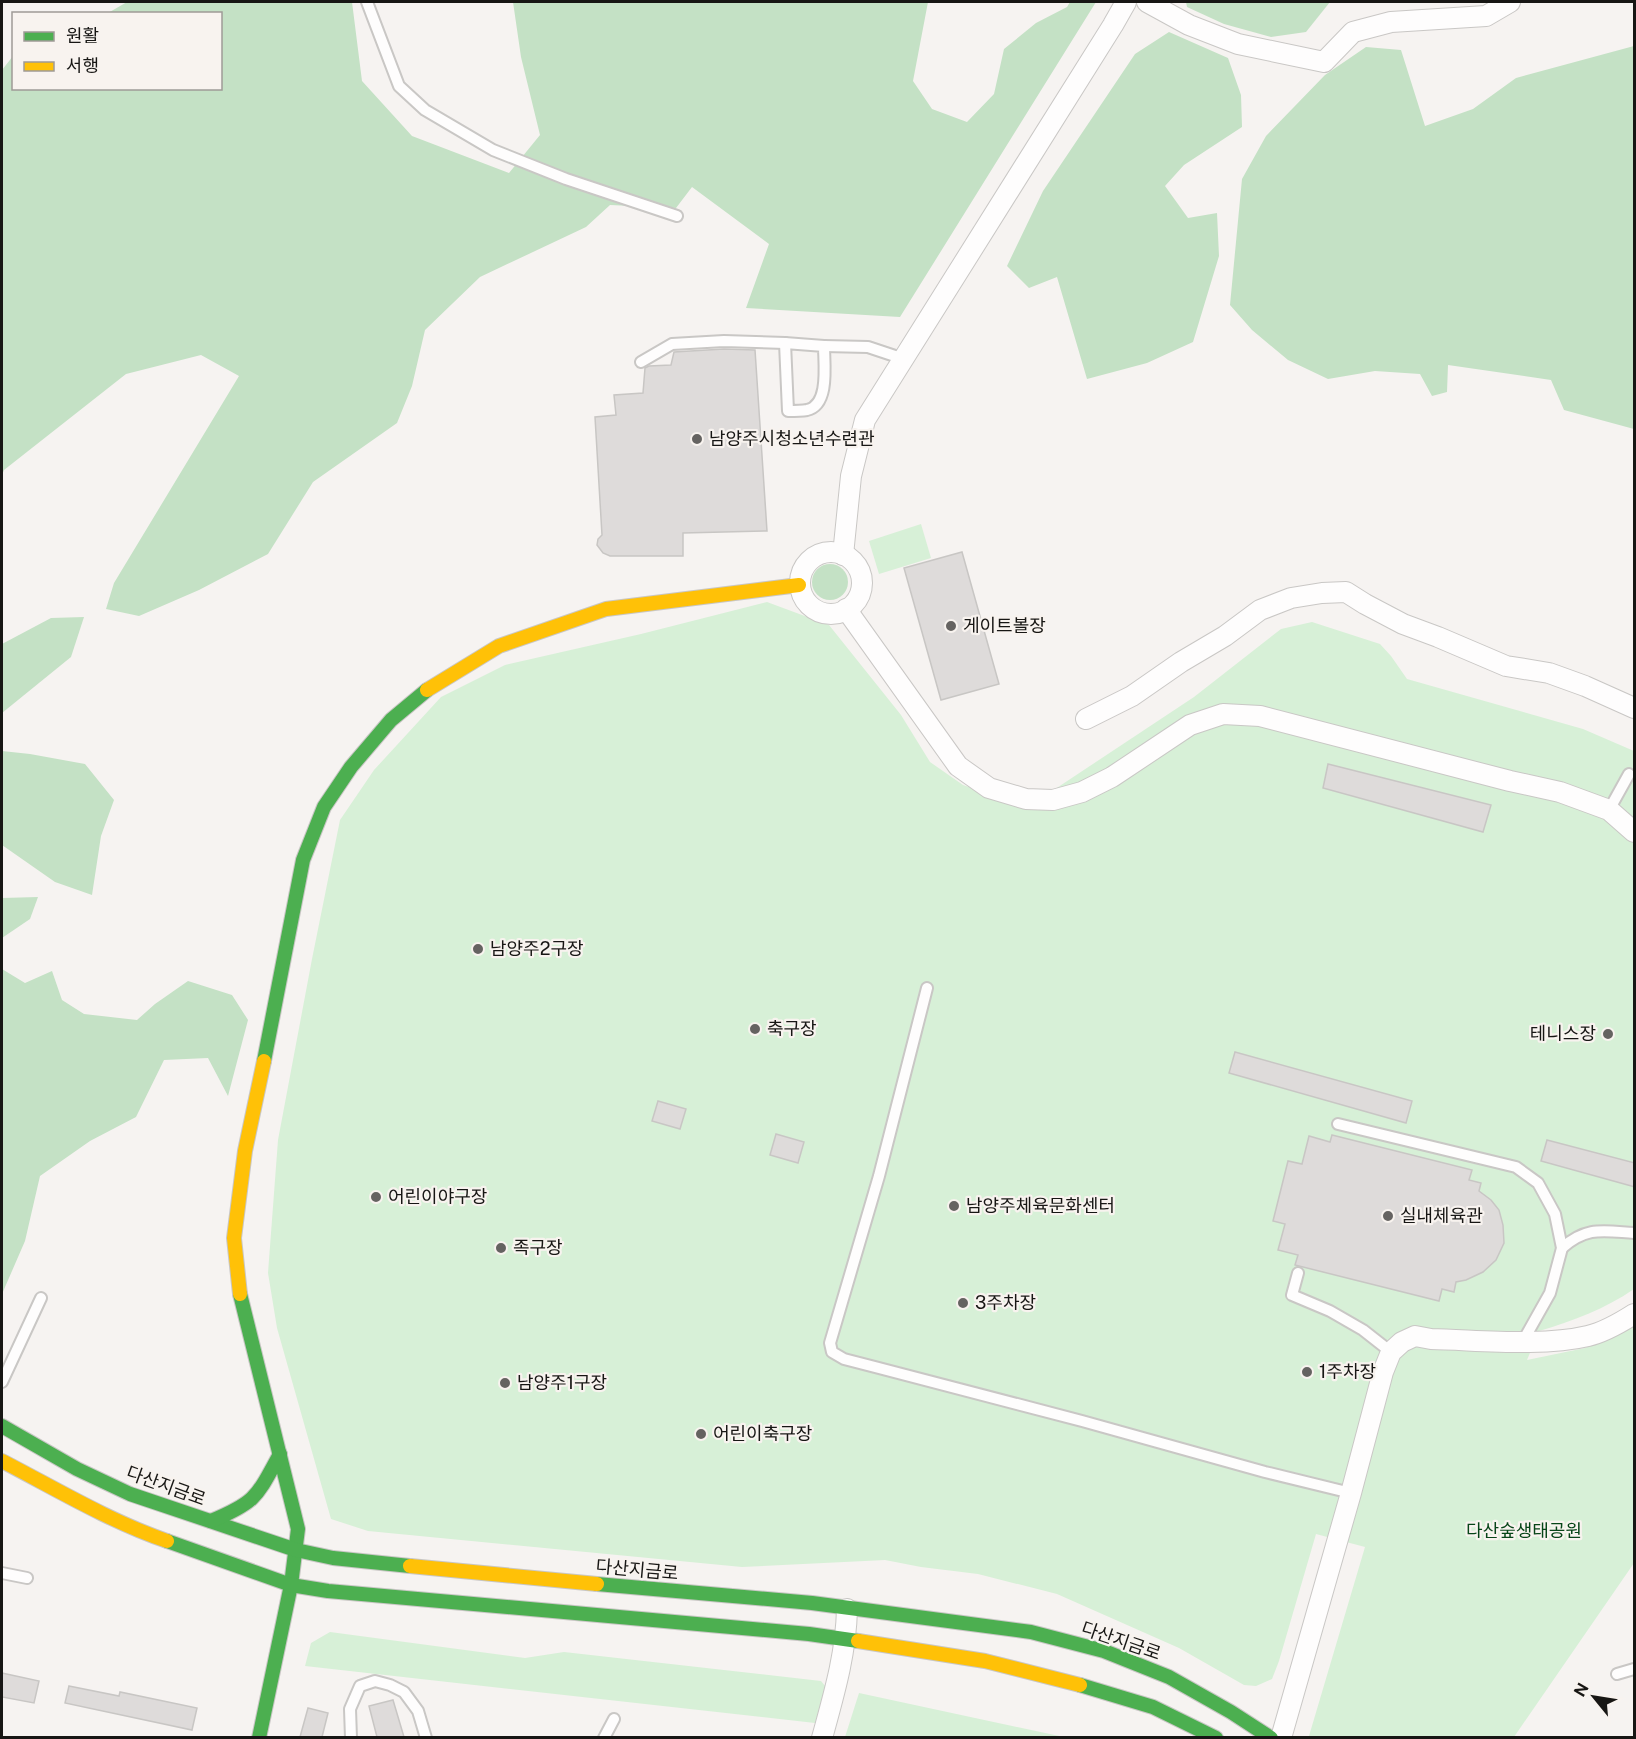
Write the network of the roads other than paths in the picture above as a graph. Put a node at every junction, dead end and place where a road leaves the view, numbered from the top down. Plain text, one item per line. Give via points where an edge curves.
1 (367, 2) edge
2 (1126, 2) edge
3 (1147, 2) edge
4 (1509, 2) edge
5 (677, 216) dead end
6 (785, 343) junction
7 (824, 346) junction
8 (904, 359) junction
9 (641, 362) dead end
10 (843, 555) junction
11 (800, 585) junction
12 (846, 609) junction
13 (1635, 708) edge
14 (1086, 719) dead end
15 (1629, 774) dead end
16 (1608, 810) junction
17 (1635, 832) edge
18 (927, 988) dead end
19 (1338, 1124) dead end
20 (1635, 1233) edge
21 (1562, 1248) junction
22 (1298, 1273) dead end
23 (41, 1298) dead end
24 (1635, 1314) edge
25 (1523, 1341) junction
26 (1391, 1352) junction
27 (2, 1382) edge
28 (2, 1426) edge
29 (280, 1454) junction
30 (2, 1461) edge
31 (1351, 1493) junction
32 (211, 1521) junction
33 (296, 1550) junction
34 (2, 1573) edge
35 (27, 1578) dead end
36 (291, 1585) junction
37 (848, 1609) junction
38 (846, 1639) junction
39 (1635, 1669) edge
40 (1617, 1674) dead end
41 (614, 1719) dead end
42 (259, 1737) edge
43 (351, 1737) edge
44 (426, 1737) edge
45 (604, 1737) edge
46 (822, 1737) edge
47 (1216, 1737) edge
48 (1271, 1737) edge
49 (1281, 1737) edge

1 - 5 lane via 399,86 425,110 493,150
2 - 8 street
3 - 4 street via 1238,45 1324,62 1353,32 1391,22 1486,16
6 - 7 lane
6 - 7 lane via 788,411 818,405 825,384
6 - 9 lane via 672,344
7 - 8 lane via 868,347
8 - 10 street via 865,420 851,476
10 - 11 street via 834,552 814,557 801,573
10 - 12 street via 853,561 861,579 858,598
11 - 12 street via 806,603 814,610 833,614
11 - 29 street via 606,609 499,646 430,687 391,720 351,767 324,807 303,860 245,1150 234,1238 240,1292
12 - 16 street via 958,766 989,788 1026,799 1053,800 1082,792 1112,777 1190,725 1223,714 1260,716 1560,792
13 - 14 street via 1549,673 1506,666 1403,624 1346,592 1291,598 1260,610 1132,696
15 - 16 lane
16 - 17 street
18 - 31 lane via 879,1176 830,1342 832,1353
19 - 21 lane via 1516,1167 1538,1183 1555,1214
20 - 21 lane via 1598,1230 1575,1236
21 - 25 lane via 1550,1293
22 - 26 lane via 1292,1295 1330,1311
23 - 27 lane
24 - 25 street via 1590,1335 1561,1341
25 - 26 street via 1415,1336
26 - 31 street
28 - 32 street, 다산지금로 via 120,1489
29 - 32 street via 253,1499
29 - 33 street via 298,1529
30 - 36 street via 151,1536
31 - 49 street
32 - 33 street, 다산지금로
33 - 36 street
33 - 37 street, 다산지금로 via 333,1558
34 - 35 lane
36 - 38 street
36 - 42 street
37 - 38 street
37 - 48 street, 다산지금로 via 1031,1632 1104,1651 1169,1677
38 - 46 street
38 - 47 street via 985,1661 1092,1688 1153,1707
39 - 40 lane
41 - 45 lane
43 - 44 lane via 350,1708 360,1686 375,1682 404,1692 418,1711

